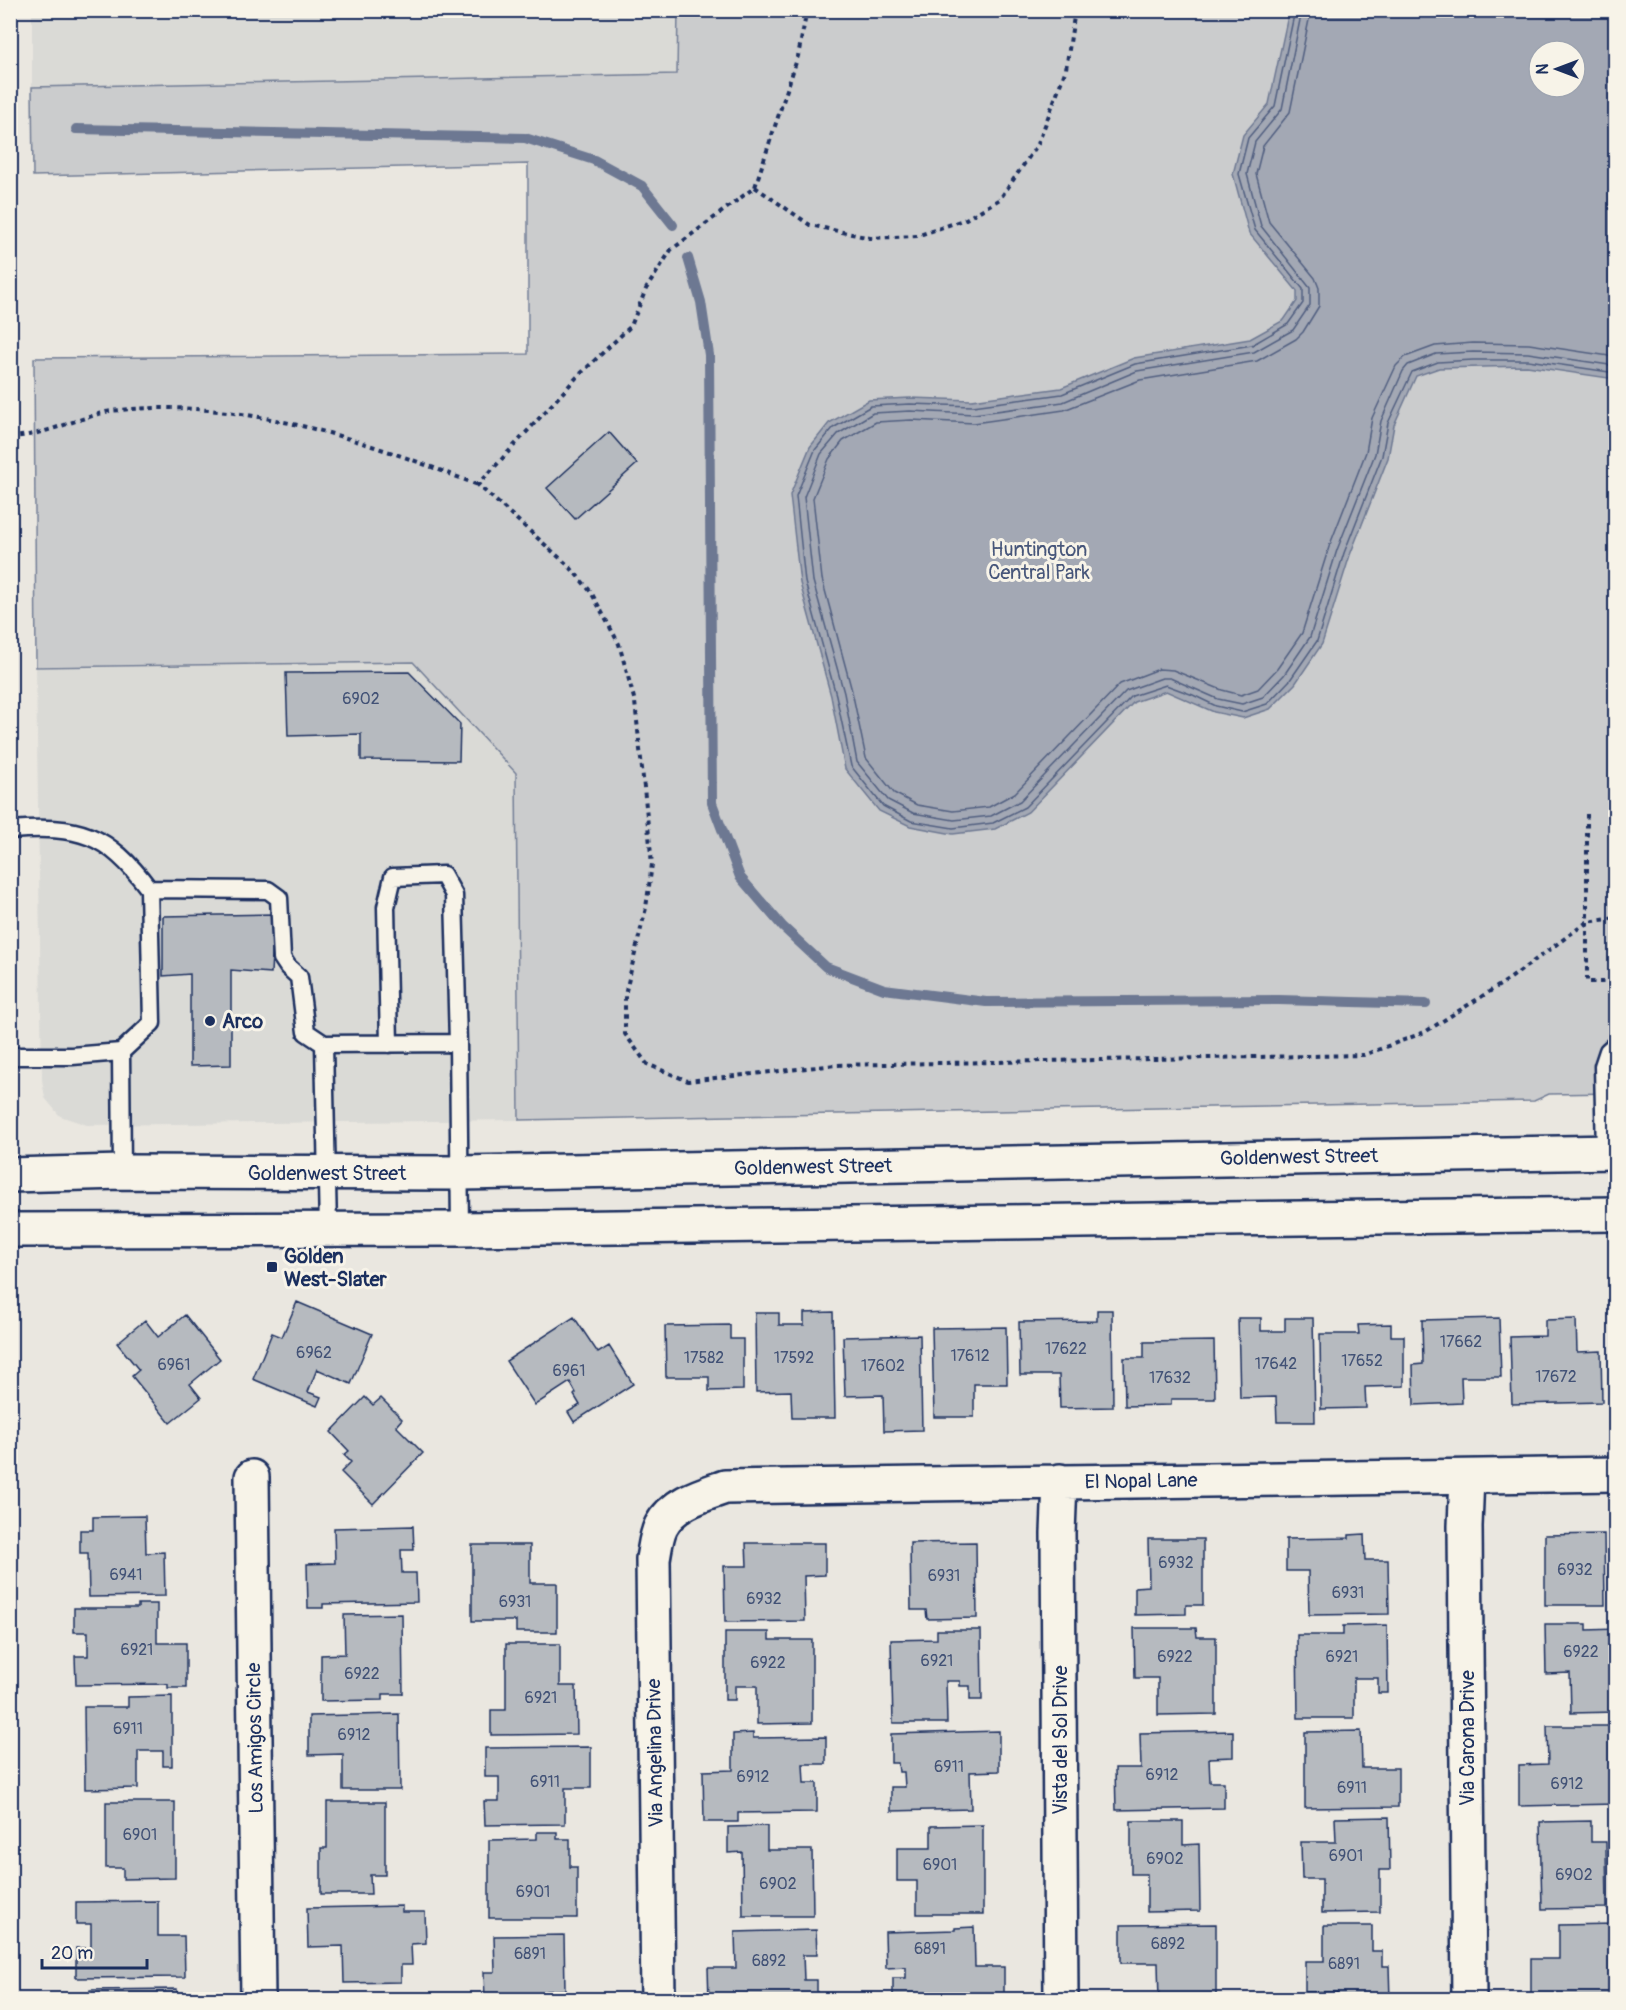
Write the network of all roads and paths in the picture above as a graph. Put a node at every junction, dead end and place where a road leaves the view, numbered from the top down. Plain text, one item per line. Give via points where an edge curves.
1 (807, 10) edge
2 (1075, 10) edge
3 (754, 187) junction
4 (10, 437) edge
5 (478, 484) junction
6 (1587, 814) dead end
7 (10, 830) edge
8 (149, 889) junction
9 (1616, 918) edge
10 (1587, 922) junction
11 (1616, 982) edge
12 (458, 1043) junction
13 (324, 1044) junction
14 (389, 1044) junction
15 (1616, 1044) edge
16 (121, 1052) junction
17 (10, 1056) edge
18 (1610, 1152) edge
19 (122, 1172) junction
20 (460, 1173) junction
21 (328, 1174) junction
22 (10, 1175) edge
23 (1616, 1214) edge
24 (328, 1228) junction
25 (460, 1229) junction
26 (10, 1230) edge
27 (1616, 1474) edge
28 (252, 1477) dead end
29 (1467, 1478) junction
30 (1060, 1481) junction
31 (672, 1511) joint
32 (258, 2000) edge
33 (658, 2000) edge
34 (1061, 2000) edge
35 (1469, 2000) edge

1 - 3 path via 798,56
2 - 3 path via 1066,69 1038,144 1000,199 966,219 917,236 870,238 810,225
3 - 5 path via 671,250 646,289 631,326 577,377
4 - 5 path via 28,436 108,411 172,406 253,415 311,428
5 - 10 path via 570,567 591,592 619,644 635,702 651,864 646,908 625,995 625,1034 647,1064 688,1081 835,1065 1364,1055 1425,1032 1508,980
6 - 10 path
7 - 8 lane via 69,829 98,839 133,867
8 - 13 lane via 268,890 279,898 282,958 299,977 306,1032
8 - 16 lane via 152,1023
9 - 10 path
10 - 11 path via 1587,982
12 - 14 lane
12 - 14 lane via 454,895 443,875 393,877 386,907
12 - 20 lane
13 - 14 lane
13 - 21 lane
15 - 18 lane via 1602,1066
16 - 17 lane
16 - 19 lane
18 - 20 main road, Goldenwest Street
19 - 21 main road, Goldenwest Street
19 - 22 main road, Goldenwest Street
20 - 21 main road, Goldenwest Street
20 - 25 lane
21 - 24 lane
23 - 25 main road
24 - 25 main road
24 - 26 main road
27 - 29 main road, El Nopal Lane
28 - 32 main road, Los Amigos Circle
29 - 30 main road, El Nopal Lane
29 - 35 main road, Via Carona Drive
30 - 31 main road, El Nopal Lane via 725,1487 693,1498
30 - 34 main road, Vista del Sol Drive
31 - 33 main road, Via Angelina Drive via 660,1527 653,1559

